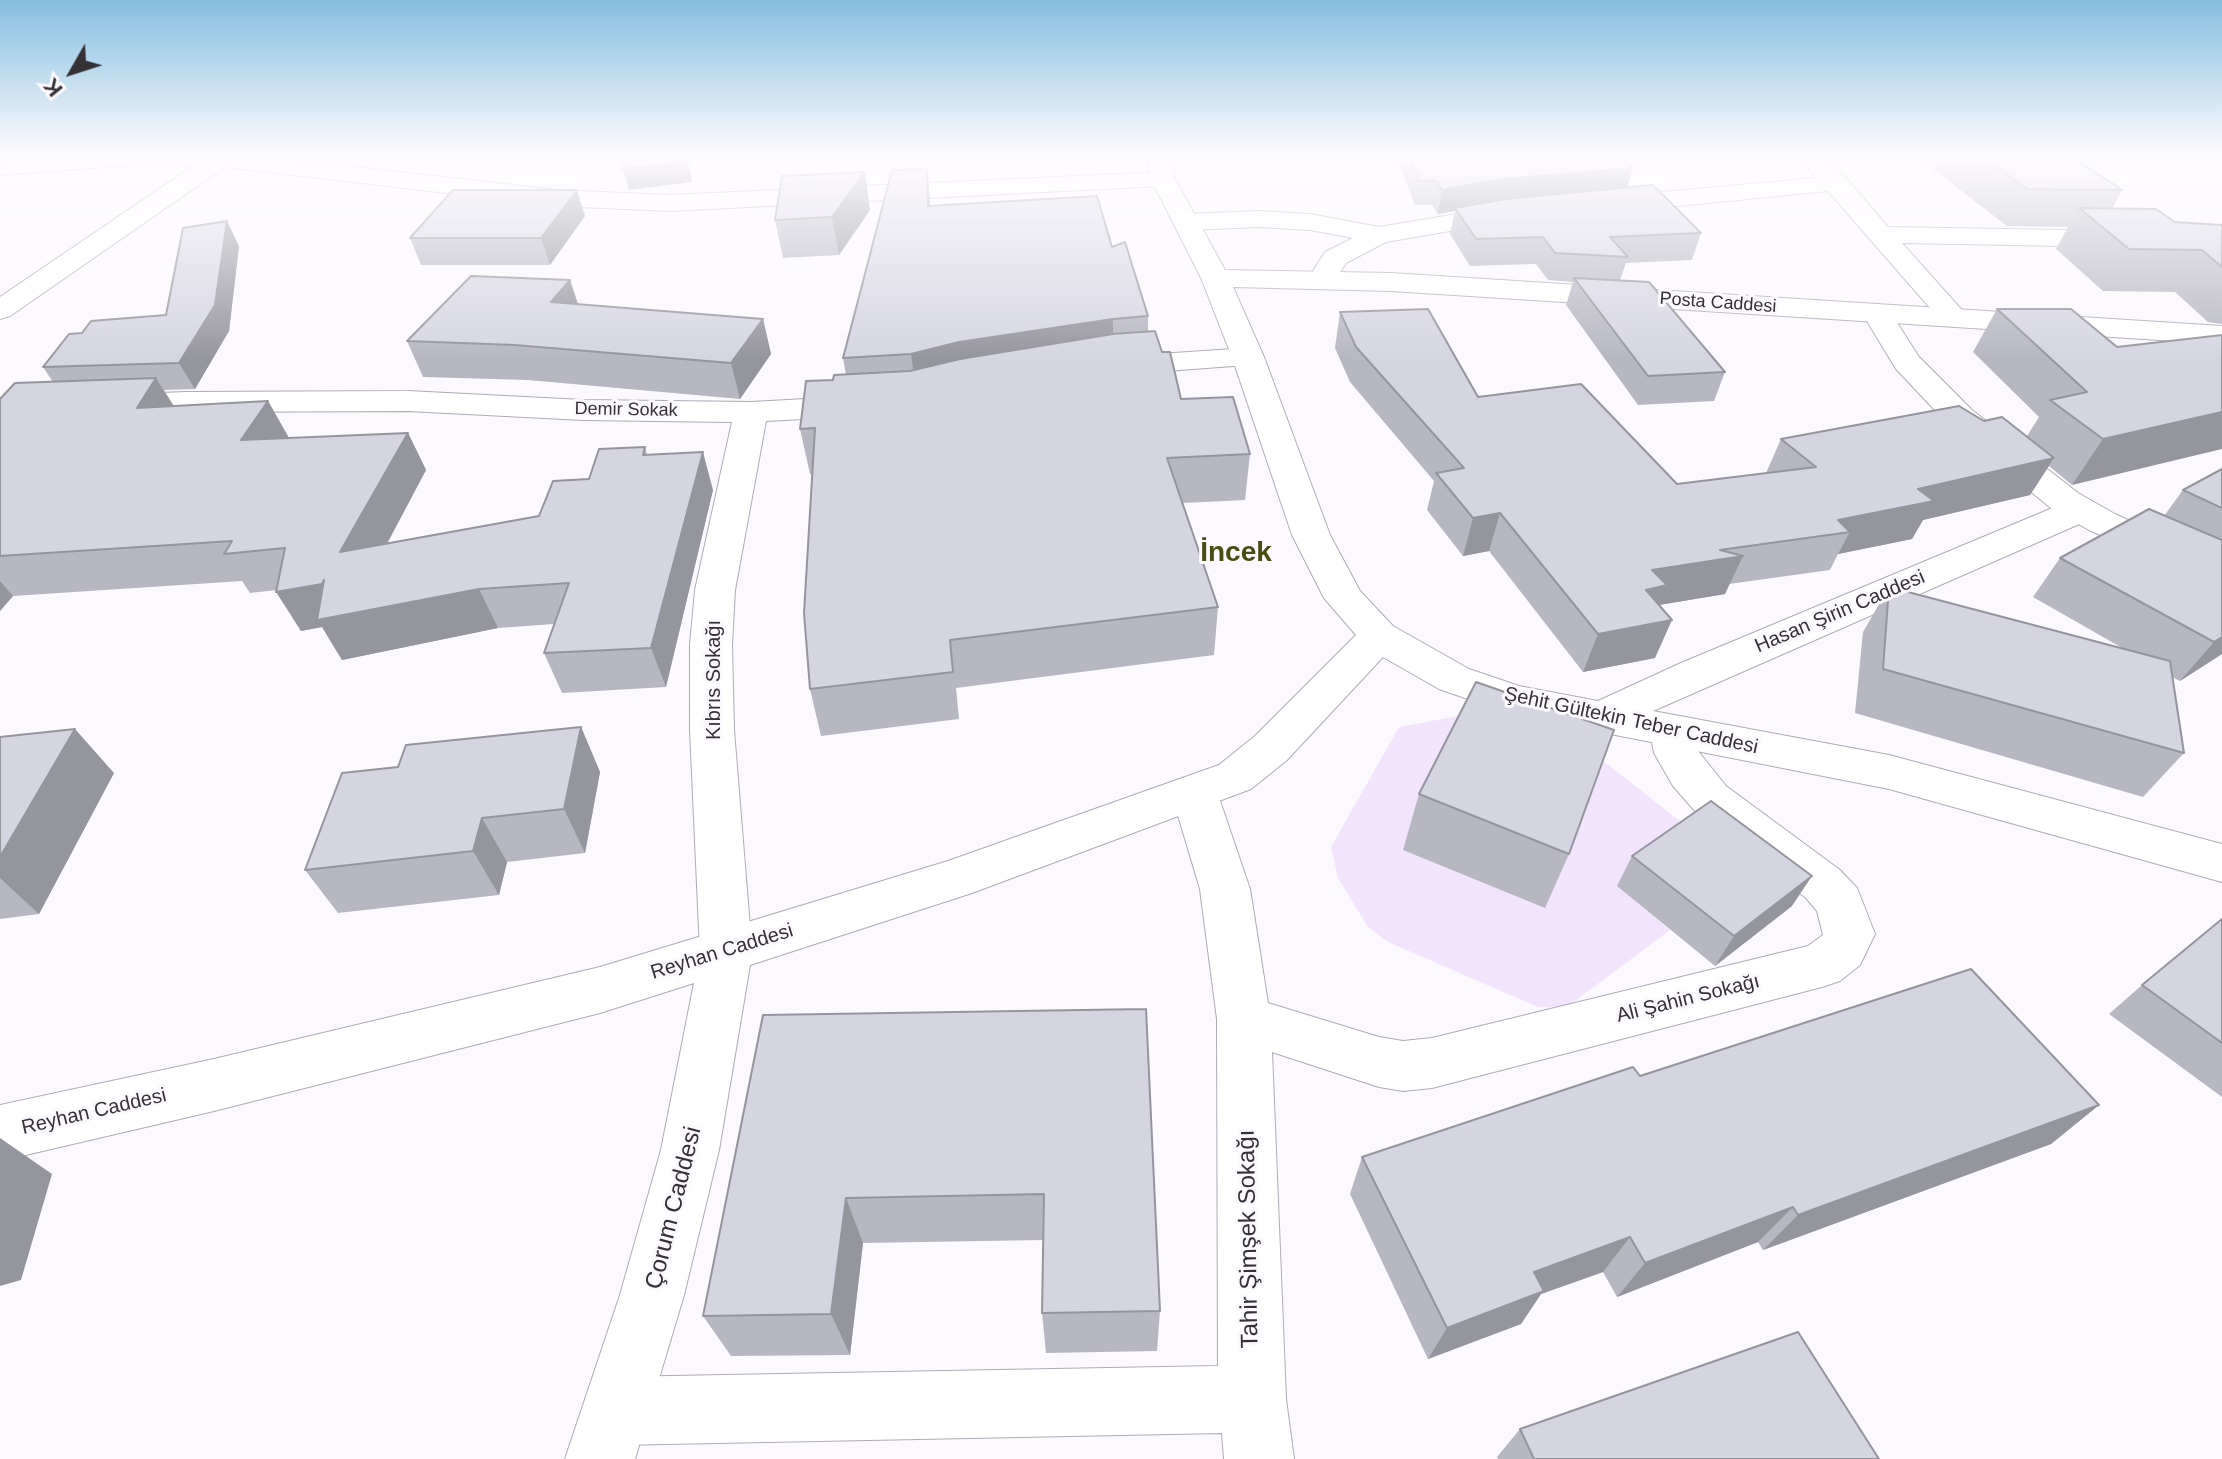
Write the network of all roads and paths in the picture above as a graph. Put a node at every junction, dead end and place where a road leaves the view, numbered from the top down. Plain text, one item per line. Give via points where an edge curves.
1 (126, 224) edge
2 (1189, 224) edge
3 (1321, 224) edge
4 (1442, 224) edge
5 (1873, 224) edge
6 (2222, 234) edge
7 (1379, 235) junction
8 (1882, 235) junction
9 (1215, 278) junction
10 (1322, 279) junction
11 (0, 310) edge
12 (1877, 313) junction
13 (1954, 318) junction
14 (2222, 335) edge
15 (1248, 357) junction
16 (1083, 371) edge
17 (886, 405) edge
18 (0, 409) edge
19 (751, 412) junction
20 (2080, 510) junction
21 (2222, 578) edge
22 (1379, 636) junction
23 (1602, 717) junction
24 (1672, 732) junction
25 (1194, 792) junction
26 (2222, 863) edge
27 (726, 952) junction
28 (1244, 1019) junction
29 (0, 1133) edge
30 (1255, 1429) edge
31 (608, 1435) edge

1 - 11 street
2 - 9 street, Şehit Gültekin Teber Caddesi
3 - 7 street
4 - 7 street
5 - 8 street
6 - 8 street via 2121,239
7 - 10 street via 1335,258
8 - 13 street
9 - 10 street, Posta Caddesi
9 - 15 street, Şehit Gültekin Teber Caddesi
10 - 12 street, Posta Caddesi
12 - 13 street, Posta Caddesi
12 - 20 street via 1907,362 1953,410
13 - 14 street, Posta Caddesi
15 - 16 street
15 - 22 street, Şehit Gültekin Teber Caddesi via 1311,535 1344,598
17 - 19 street, Demir Sokak
18 - 19 street, Demir Sokak via 408,401
19 - 27 street, Kıbrıs Sokağı via 715,590 711,645
20 - 21 street
20 - 23 street, Hasan Şirin Caddesi
22 - 23 street, Şehit Gültekin Teber Caddesi via 1454,679 1514,700
22 - 25 street, Reyhan Caddesi via 1271,748 1235,777
23 - 24 street, Şehit Gültekin Teber Caddesi
24 - 26 street, Şehit Gültekin Teber Caddesi via 1889,772
24 - 28 street, Ali Şahin Sokağı via 1676,753 1710,798 1839,902 1849,934 1842,950 1822,965 1417,1064 1379,1062
25 - 27 street, Reyhan Caddesi via 955,879
25 - 28 street, Tahir Şimşek Sokağı via 1225,889
27 - 29 street, Reyhan Caddesi via 600,990
27 - 31 street, Çorum Caddesi via 690,1150
28 - 30 street, Tahir Şimşek Sokağı
30 - 31 street

